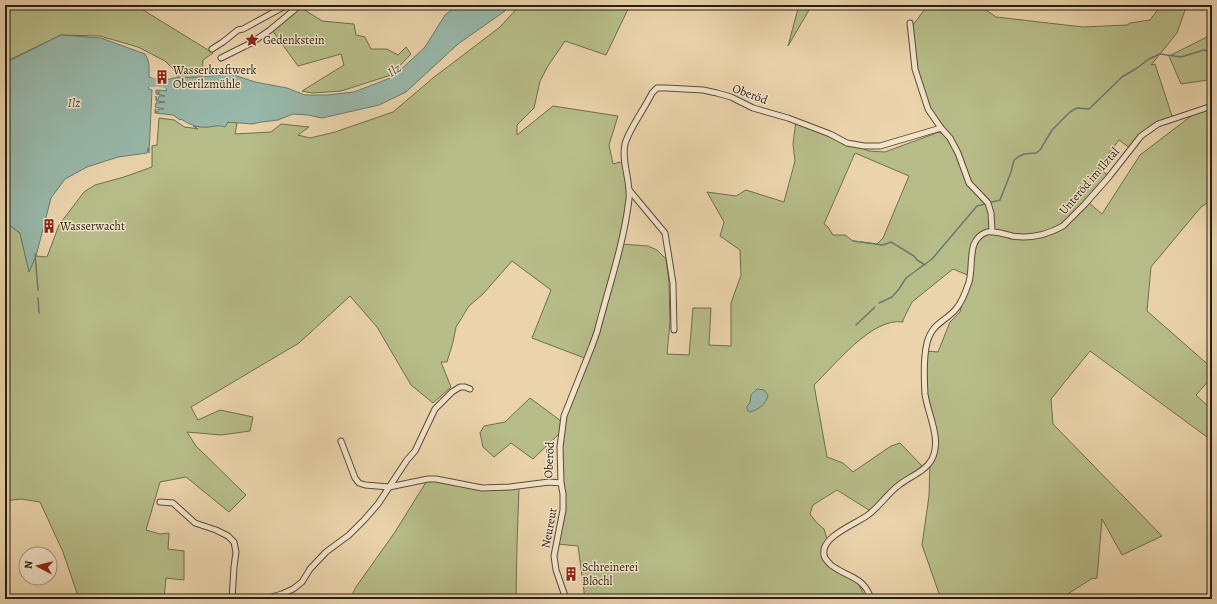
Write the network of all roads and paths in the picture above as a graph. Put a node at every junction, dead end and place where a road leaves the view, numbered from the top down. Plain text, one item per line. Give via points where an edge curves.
1 (287, 5) edge
2 (300, 5) edge
3 (910, 23) dead end
4 (212, 49) dead end
5 (220, 58) dead end
6 (1212, 106) edge
7 (941, 128) junction
8 (630, 191) junction
9 (992, 231) junction
10 (674, 330) dead end
11 (470, 389) dead end
12 (341, 441) dead end
13 (561, 483) junction
14 (390, 486) junction
15 (160, 502) dead end
16 (232, 599) edge
17 (264, 599) edge
18 (566, 599) edge
19 (871, 599) edge

1 - 4 street via 238,30
2 - 5 street via 251,43
3 - 7 street via 915,69 928,109
6 - 9 street, Unteröd im Ilztal via 1158,124 1141,136 1108,178 1060,228 1031,238
7 - 8 street, Oberöd via 880,146 864,146 847,142 717,93 657,88 625,144 624,154
7 - 9 street via 954,145 969,183 988,203
8 - 10 street via 665,233 673,283
8 - 13 street, Oberöd via 623,236 597,332 564,416 560,447
9 - 19 street via 976,239 972,248 970,276 960,303 938,324 927,343 925,394 935,442 933,458 924,468 894,489 874,510 836,534 826,546 824,554 827,562 861,582
11 - 14 street via 460,387 435,409 414,451
12 - 14 street, Oberöd via 359,484
13 - 14 street, Oberöd via 482,488 425,479
13 - 18 street, Neureut via 563,510 554,556
14 - 17 street via 378,504 349,535 326,552 302,582 282,594
15 - 16 street via 173,503 195,522 228,536 234,542 236,552

